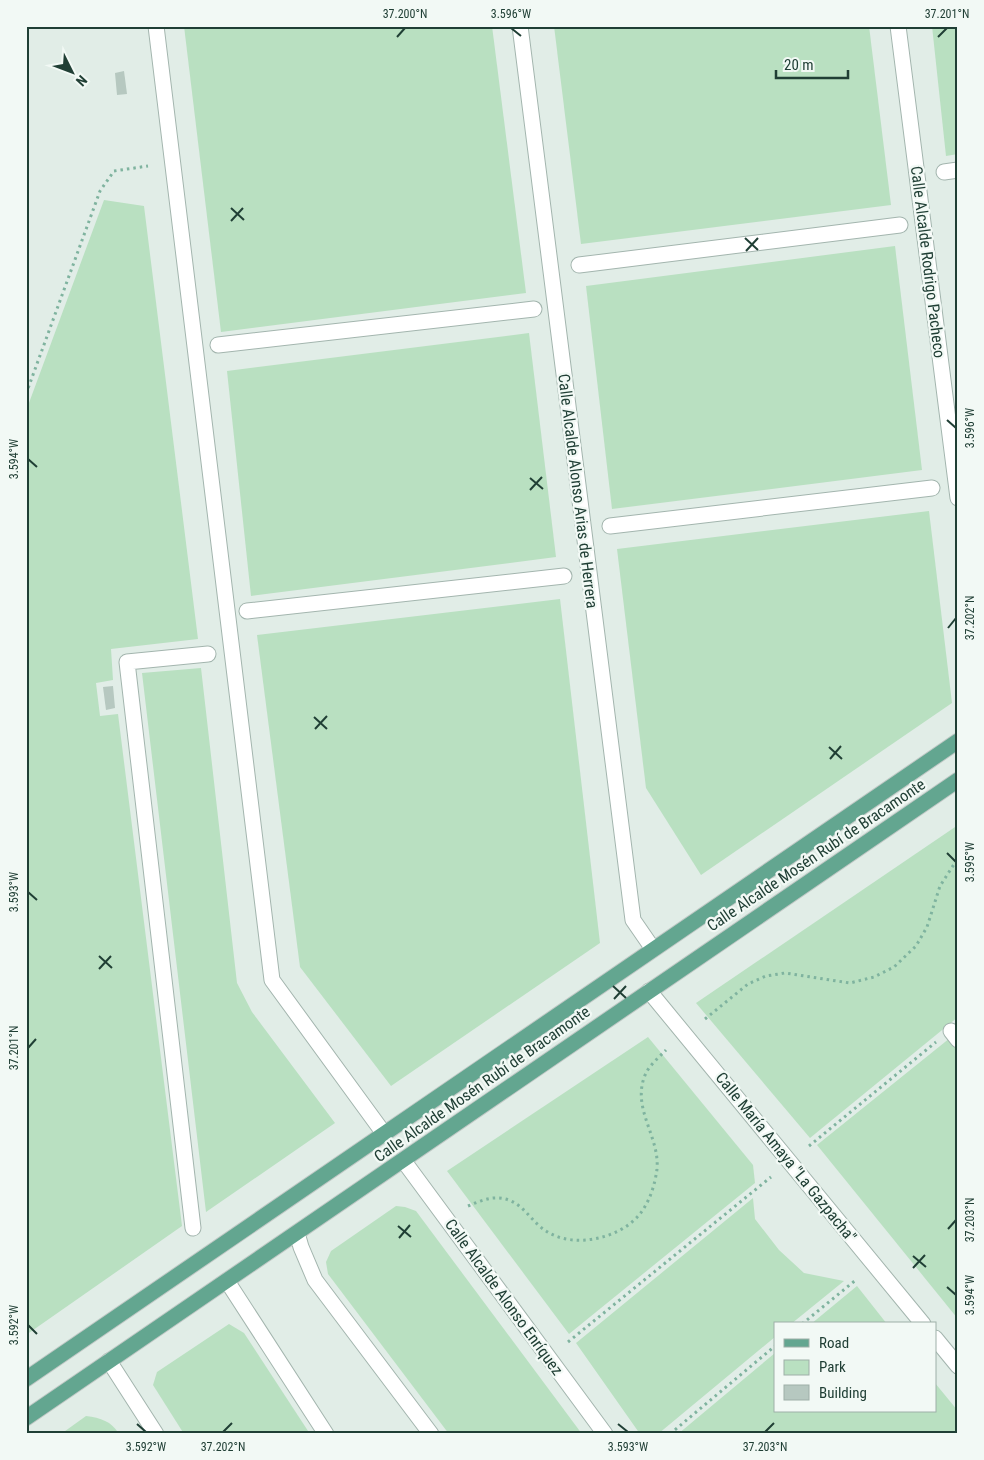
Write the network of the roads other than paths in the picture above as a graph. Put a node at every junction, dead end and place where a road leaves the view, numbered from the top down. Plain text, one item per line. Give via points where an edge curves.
1 (156, 26) edge
2 (520, 26) edge
3 (898, 26) edge
4 (900, 225) dead end
5 (579, 265) dead end
6 (534, 309) dead end
7 (218, 345) dead end
8 (932, 488) dead end
9 (958, 498) edge
10 (610, 526) dead end
11 (564, 576) dead end
12 (247, 611) dead end
13 (208, 654) dead end
14 (958, 741) edge
15 (958, 780) edge
16 (653, 949) junction
17 (649, 990) junction
18 (385, 1135) junction
19 (403, 1160) junction
20 (193, 1228) dead end
21 (297, 1233) junction
22 (227, 1281) junction
23 (921, 1322) edge
24 (936, 1339) edge
25 (109, 1361) junction
26 (958, 1366) edge
27 (26, 1379) edge
28 (26, 1418) edge
29 (156, 1434) edge
30 (326, 1434) edge
31 (431, 1434) edge
32 (605, 1434) edge

1 - 18 street via 272,980
2 - 16 street, Calle Alcalde Alonso Arias de Herrera via 632,920
3 - 9 street, Calle Alcalde Rodrigo Pacheco
4 - 5 street
6 - 7 street
8 - 10 street
11 - 12 street
13 - 20 street via 127,662
14 - 16 main road, Calle Alcalde Mosén Rubí de Bracamonte
15 - 17 main road, Calle Alcalde Mosén Rubí de Bracamonte
16 - 18 main road, Calle Alcalde Mosén Rubí de Bracamonte
17 - 19 main road, Calle Alcalde Mosén Rubí de Bracamonte
17 - 23 street, Calle María Amaya "La Gazpacha"
18 - 27 main road, Calle Alcalde Mosén Rubí de Bracamonte
19 - 21 main road, Calle Alcalde Mosén Rubí de Bracamonte
19 - 32 street, Calle Alcalde Alonso Enríquez
21 - 22 main road, Calle Alcalde Mosén Rubí de Bracamonte
21 - 31 street via 316,1280
22 - 25 main road, Calle Alcalde Mosén Rubí de Bracamonte
22 - 30 street
24 - 26 street
25 - 28 main road, Calle Alcalde Mosén Rubí de Bracamonte
25 - 29 street

